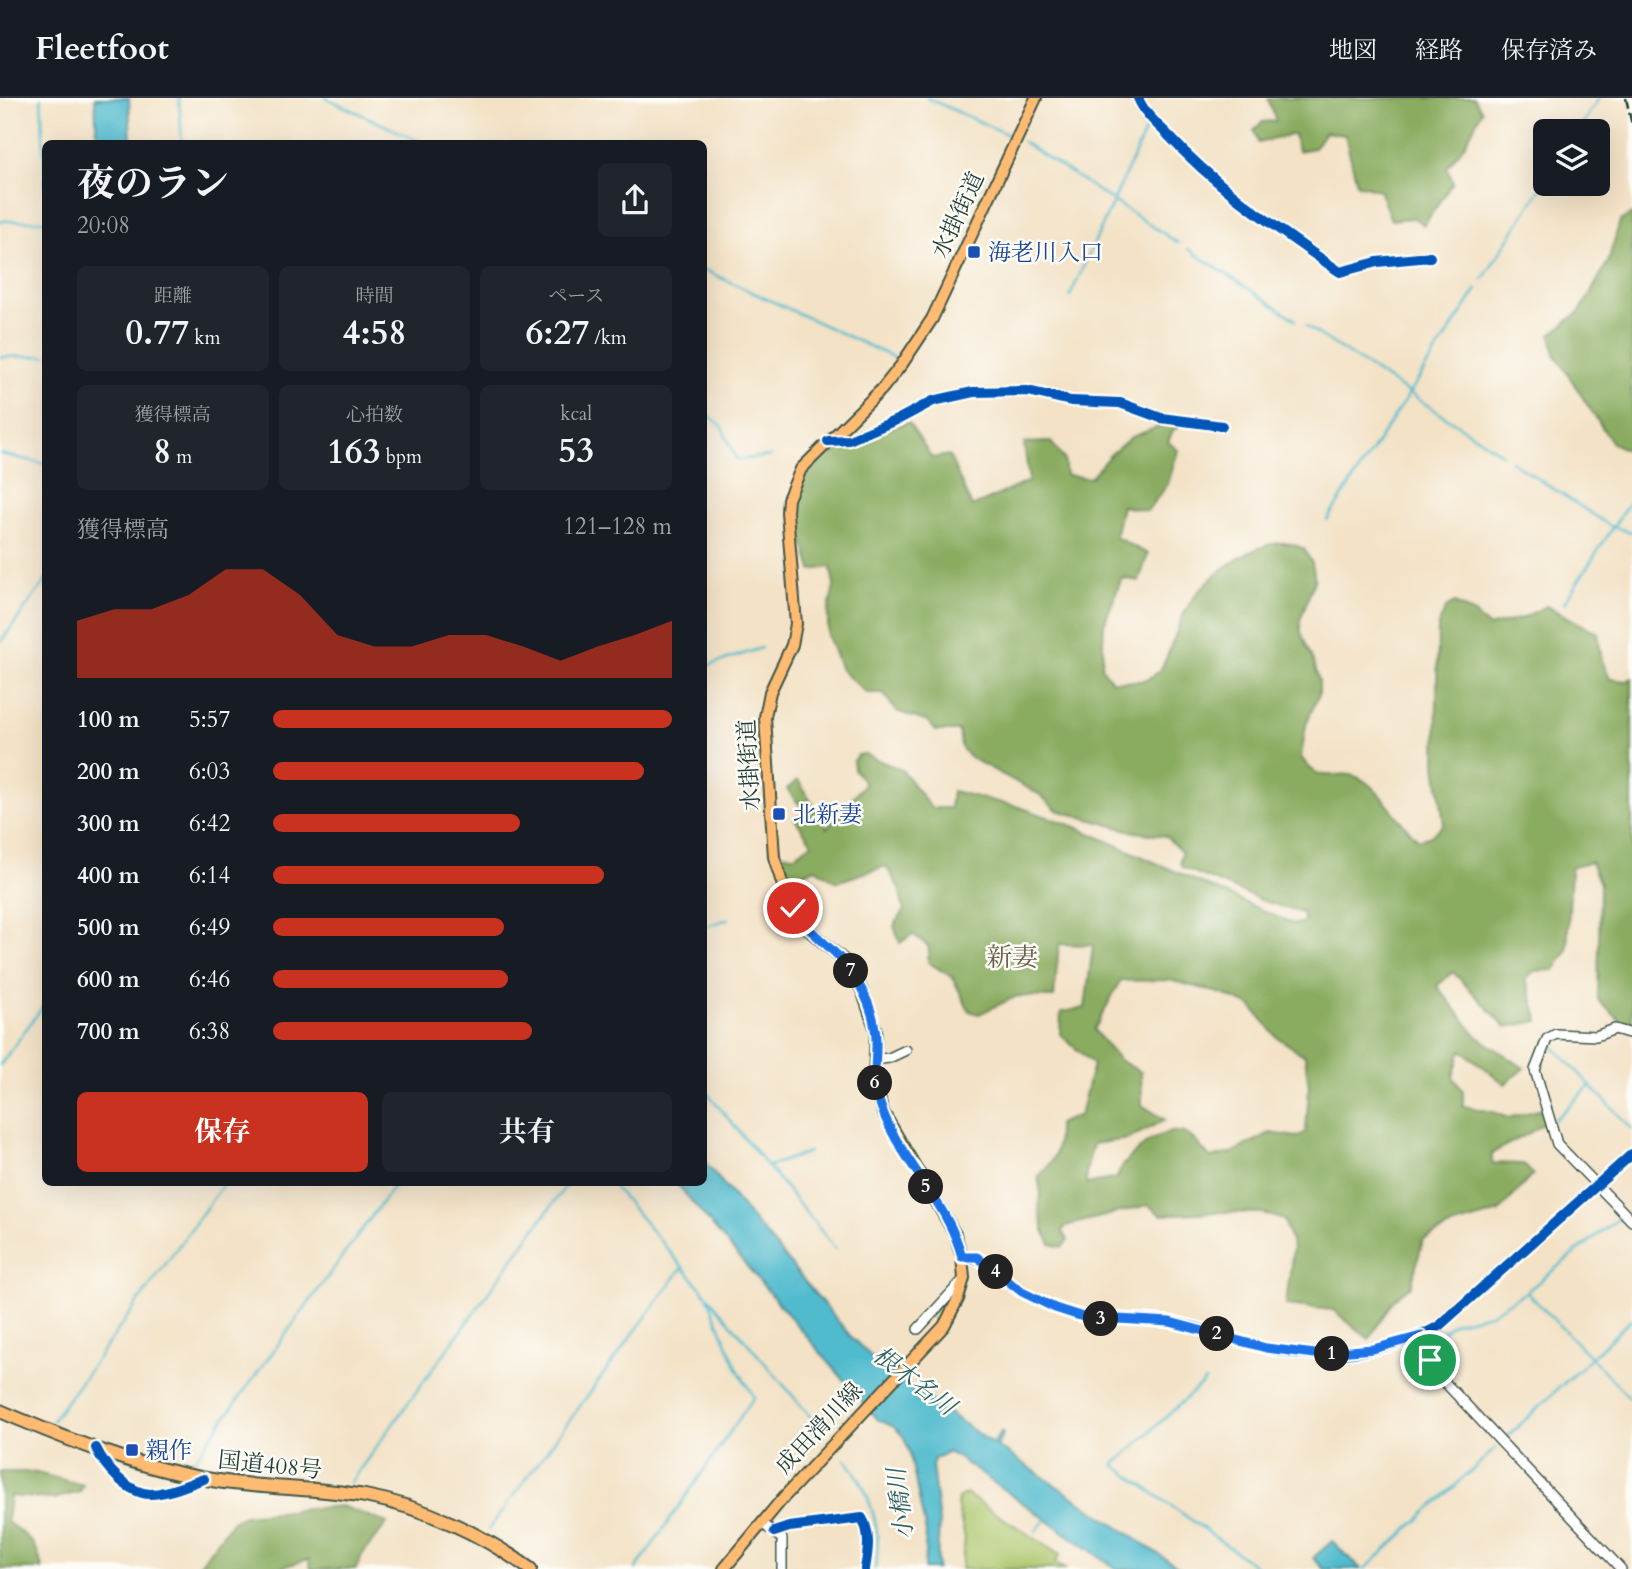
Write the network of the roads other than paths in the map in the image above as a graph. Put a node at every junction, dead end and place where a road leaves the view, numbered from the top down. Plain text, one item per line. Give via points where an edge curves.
1 (1036, 98) edge
2 (1138, 98) edge
3 (1430, 257) dead end
4 (1222, 426) dead end
5 (828, 441) junction
6 (1632, 1034) edge
7 (906, 1050) dead end
8 (874, 1060) junction
9 (1632, 1154) edge
10 (1597, 1185) junction
11 (1632, 1221) edge
12 (962, 1257) junction
13 (964, 1278) junction
14 (944, 1326) joint
15 (918, 1329) dead end
16 (1421, 1336) junction
17 (0, 1411) edge
18 (96, 1448) junction
19 (204, 1479) junction
20 (762, 1523) junction
21 (774, 1532) junction
22 (515, 1563) edge
23 (530, 1569) edge
24 (724, 1569) edge
25 (782, 1569) edge
26 (865, 1569) edge
27 (1621, 1569) edge

1 - 5 main road, 水掛街道 via 932,319 882,389
2 - 3 street via 1183,152 1277,229 1340,272 1377,262
4 - 5 street via 1161,418 1120,403 1070,401 1028,391 973,391 933,401 849,440
5 - 8 main road, 水掛街道 via 801,468 788,499 796,624 767,703 766,750 774,857 783,886 799,918 845,961 862,990 876,1031
6 - 10 street via 1615,1029 1596,1037 1556,1034 1547,1039 1535,1070 1557,1144
7 - 8 street via 889,1059
8 - 12 main road, 水掛街道 via 883,1112 955,1234
9 - 10 street
10 - 11 street
10 - 16 street
12 - 13 main road, 水掛街道
12 - 16 street via 977,1257 1022,1292 1083,1317 1170,1322 1266,1348 1315,1354 1361,1351
13 - 14 main road, 水掛街道
13 - 15 street
14 - 20 main road, 成田滑川線
16 - 27 street via 1436,1373
17 - 18 highway, 国道408号
18 - 19 highway, 国道408号
18 - 19 street via 124,1484 148,1494
19 - 22 highway, 国道408号 via 389,1502 444,1520
20 - 21 street
20 - 24 main road
21 - 25 street via 783,1545
21 - 26 street via 862,1518 868,1540
22 - 23 highway, 国道408号

